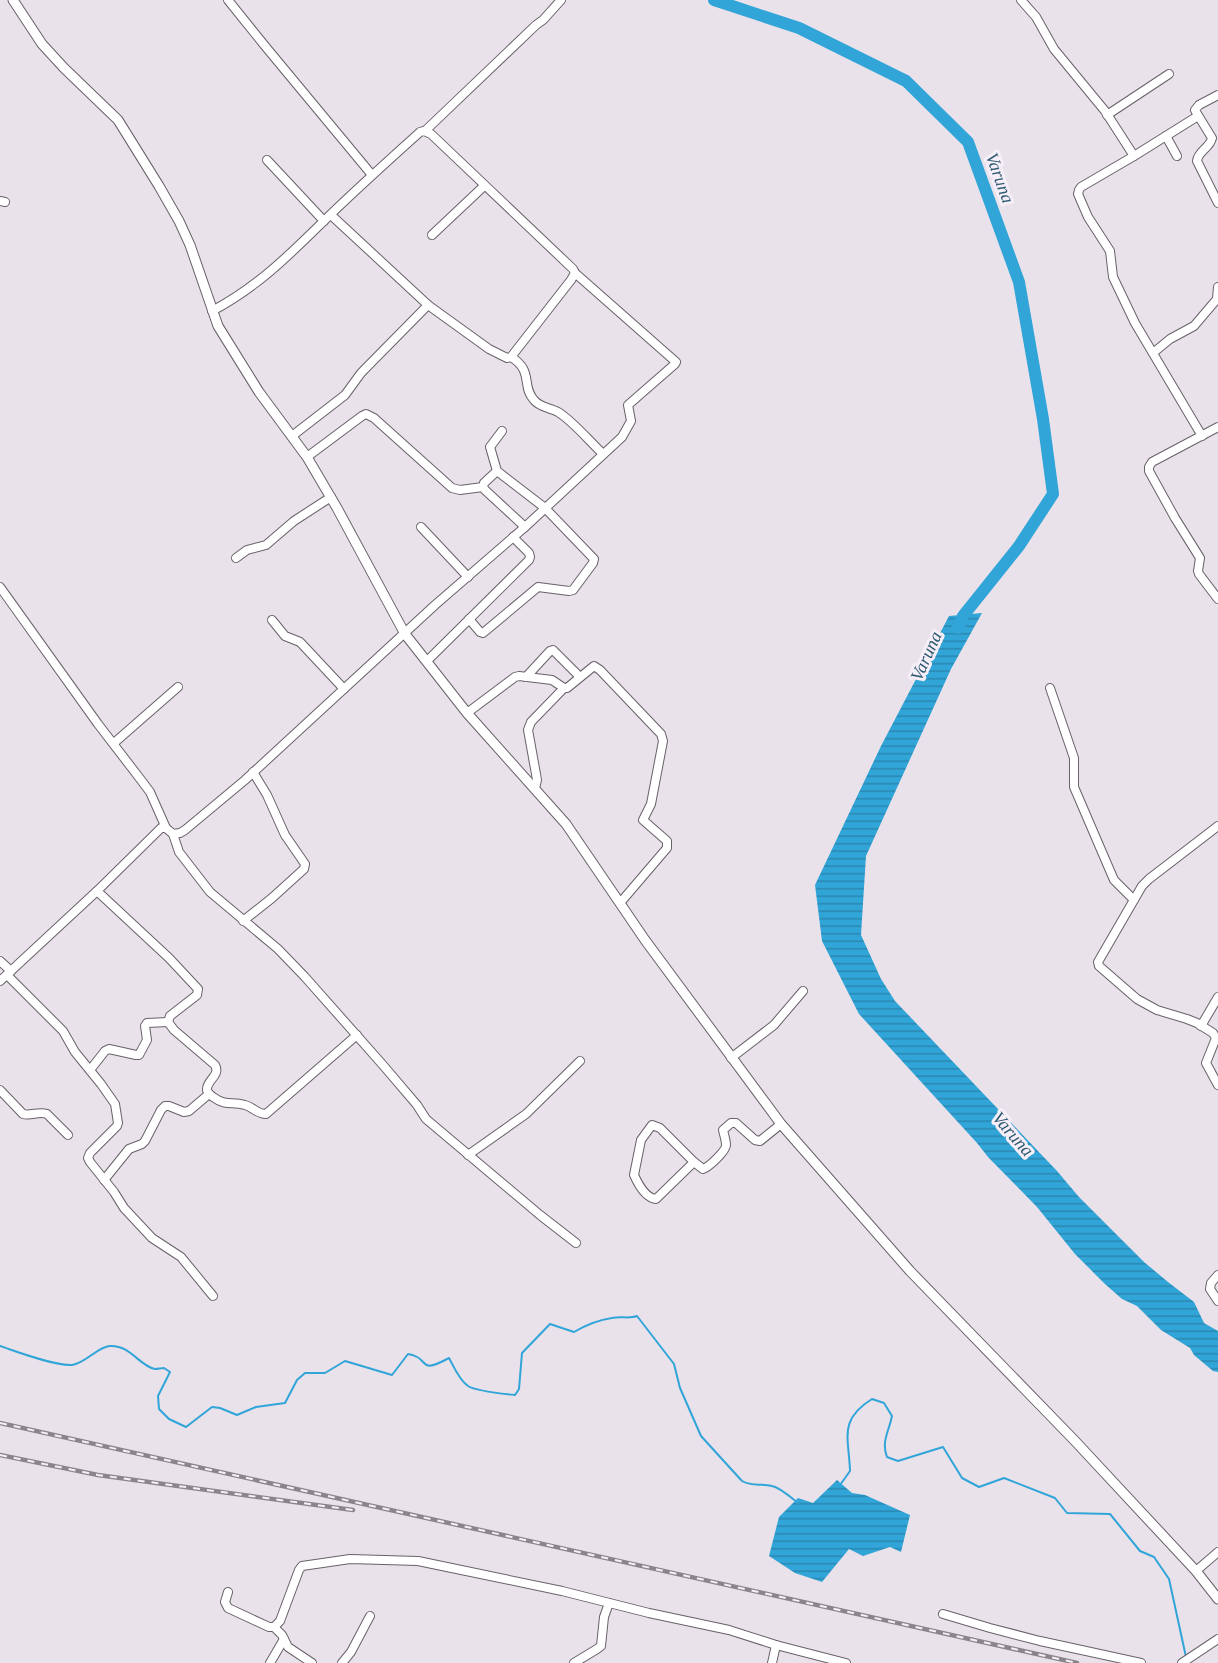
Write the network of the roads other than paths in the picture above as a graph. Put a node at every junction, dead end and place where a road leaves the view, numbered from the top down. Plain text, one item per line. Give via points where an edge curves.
1 (12, 0) edge
2 (228, 0) edge
3 (561, 0) edge
4 (1021, 0) edge
5 (1169, 74) dead end
6 (1218, 95) edge
7 (1107, 114) junction
8 (1198, 116) junction
9 (424, 131) junction
10 (1166, 136) junction
11 (1134, 156) junction
12 (1177, 156) dead end
13 (267, 160) dead end
14 (372, 175) junction
15 (484, 186) junction
16 (1218, 203) edge
17 (330, 215) junction
18 (324, 221) junction
19 (432, 235) dead end
20 (575, 273) junction
21 (1218, 287) edge
22 (428, 305) junction
23 (212, 311) junction
24 (1153, 353) junction
25 (511, 357) junction
26 (1218, 427) edge
27 (502, 431) dead end
28 (292, 436) junction
29 (1202, 436) junction
30 (603, 454) junction
31 (307, 457) junction
32 (497, 471) junction
33 (483, 487) junction
34 (331, 497) junction
35 (545, 508) junction
36 (421, 527) dead end
37 (525, 527) junction
38 (513, 537) junction
39 (236, 558) dead end
40 (468, 577) junction
41 (0, 587) edge
42 (1218, 598) edge
43 (469, 619) junction
44 (272, 620) dead end
45 (405, 634) junction
46 (427, 661) junction
47 (526, 677) junction
48 (580, 677) junction
49 (178, 687) dead end
50 (564, 688) junction
51 (1050, 688) dead end
52 (344, 689) junction
53 (468, 713) junction
54 (114, 743) junction
55 (253, 772) junction
56 (535, 788) junction
57 (1218, 826) edge
58 (166, 828) junction
59 (173, 834) junction
60 (97, 891) junction
61 (1134, 900) junction
62 (620, 903) junction
63 (243, 921) junction
64 (0, 961) edge
65 (9, 973) junction
66 (0, 981) edge
67 (802, 991) dead end
68 (1218, 998) edge
69 (168, 1022) junction
70 (1201, 1026) junction
71 (357, 1035) junction
72 (1217, 1037) edge
73 (731, 1058) junction
74 (580, 1061) dead end
75 (90, 1070) junction
76 (1218, 1085) edge
77 (0, 1090) edge
78 (209, 1094) junction
79 (781, 1124) junction
80 (68, 1135) dead end
81 (468, 1155) junction
82 (694, 1162) junction
83 (104, 1180) junction
84 (576, 1243) dead end
85 (1218, 1275) edge
86 (213, 1296) dead end
87 (1218, 1301) edge
88 (1218, 1552) edge
89 (1196, 1571) junction
90 (228, 1592) dead end
91 (1218, 1599) edge
92 (609, 1603) junction
93 (943, 1614) dead end
94 (370, 1616) dead end
95 (274, 1627) junction
96 (284, 1640) junction
97 (1218, 1640) edge
98 (776, 1645) junction
99 (1186, 1661) edge
100 (270, 1663) edge
101 (312, 1663) edge
102 (342, 1663) edge
103 (574, 1663) edge
104 (772, 1663) edge
105 (846, 1663) edge
106 (1141, 1663) edge

1 - 23 street via 42,44 118,120 179,221
2 - 14 street
3 - 9 street
4 - 7 street via 1054,49
5 - 7 street
6 - 8 street via 1197,108
7 - 11 street
8 - 10 street
8 - 16 street via 1212,138 1197,161
9 - 14 street
9 - 15 street
10 - 11 street
10 - 12 street
11 - 24 street via 1082,187 1078,194 1110,251 1113,277
13 - 18 street
14 - 17 street
15 - 19 street
15 - 20 street
17 - 18 street
17 - 22 street
18 - 23 street via 258,283
20 - 25 street
20 - 30 street via 676,362 628,405 631,421 622,437
21 - 24 street via 1217,299 1194,327
22 - 25 street via 489,349 502,357
22 - 28 street via 361,373 345,396
23 - 28 street via 260,392
24 - 29 street
25 - 30 street via 524,367 531,398 563,416
26 - 29 street
27 - 32 street via 490,447
28 - 31 street
29 - 42 street via 1152,462 1149,471 1200,558 1198,571
30 - 35 street
31 - 33 street via 366,414 452,488
31 - 34 street
32 - 33 street
32 - 35 street
33 - 37 street
34 - 39 street via 266,545
34 - 45 street
35 - 37 street
35 - 43 street via 594,559 587,571 573,590 534,589 483,633
36 - 40 street
37 - 38 street
38 - 40 street
38 - 43 street via 529,553 529,560
40 - 45 street
41 - 54 street
43 - 46 street
44 - 52 street via 285,636 300,642
45 - 46 street
45 - 52 street
46 - 53 street
47 - 48 street via 553,650
47 - 50 street via 552,680
47 - 53 street via 515,677
48 - 50 street
48 - 62 street via 597,667 663,738 651,804 643,820 667,841 667,848
49 - 54 street
50 - 56 street via 529,726
51 - 61 street via 1074,758 1074,787 1114,880
52 - 55 street
53 - 56 street
54 - 58 street via 150,792
55 - 59 street via 185,830
55 - 63 street via 285,835 305,864 304,869
56 - 62 street via 570,829
57 - 61 street via 1149,879
58 - 59 street
58 - 60 street via 161,828
59 - 63 street via 179,852 210,892
60 - 65 street
60 - 69 street via 198,989 197,995 170,1016
61 - 70 street via 1100,957 1099,966 1137,999
62 - 73 street
63 - 71 street via 278,950
64 - 65 street
65 - 66 street
65 - 75 street via 59,1025
67 - 73 street via 768,1030
68 - 70 street
69 - 75 street via 147,1023 147,1040 139,1055 109,1049
69 - 78 street via 215,1065 217,1072 207,1088
70 - 72 street
71 - 78 street via 266,1114 243,1104 224,1104
71 - 81 street via 426,1119
72 - 76 street via 1206,1063
73 - 79 street
74 - 81 street via 526,1114
75 - 83 street via 117,1108 117,1126 88,1156
77 - 80 street via 23,1114 42,1112
78 - 83 street via 189,1111 165,1106 145,1141 129,1149
79 - 82 street via 760,1141 736,1123 731,1124 723,1130 725,1148 707,1167 703,1169
79 - 89 street via 910,1271
81 - 84 street
82 - 82 street via 656,1199 648,1196 634,1175 641,1140 652,1125 660,1128
83 - 86 street via 124,1208 156,1241 181,1257
85 - 87 street via 1209,1289
88 - 89 street
89 - 91 street
90 - 95 street via 228,1608
92 - 95 street via 417,1561 350,1559 302,1566 280,1622
92 - 98 street via 729,1630
92 - 103 street via 601,1646
93 - 106 street via 990,1629
94 - 102 street
95 - 96 street
96 - 100 street
96 - 101 street via 293,1652
97 - 99 street
98 - 104 street
98 - 105 street

